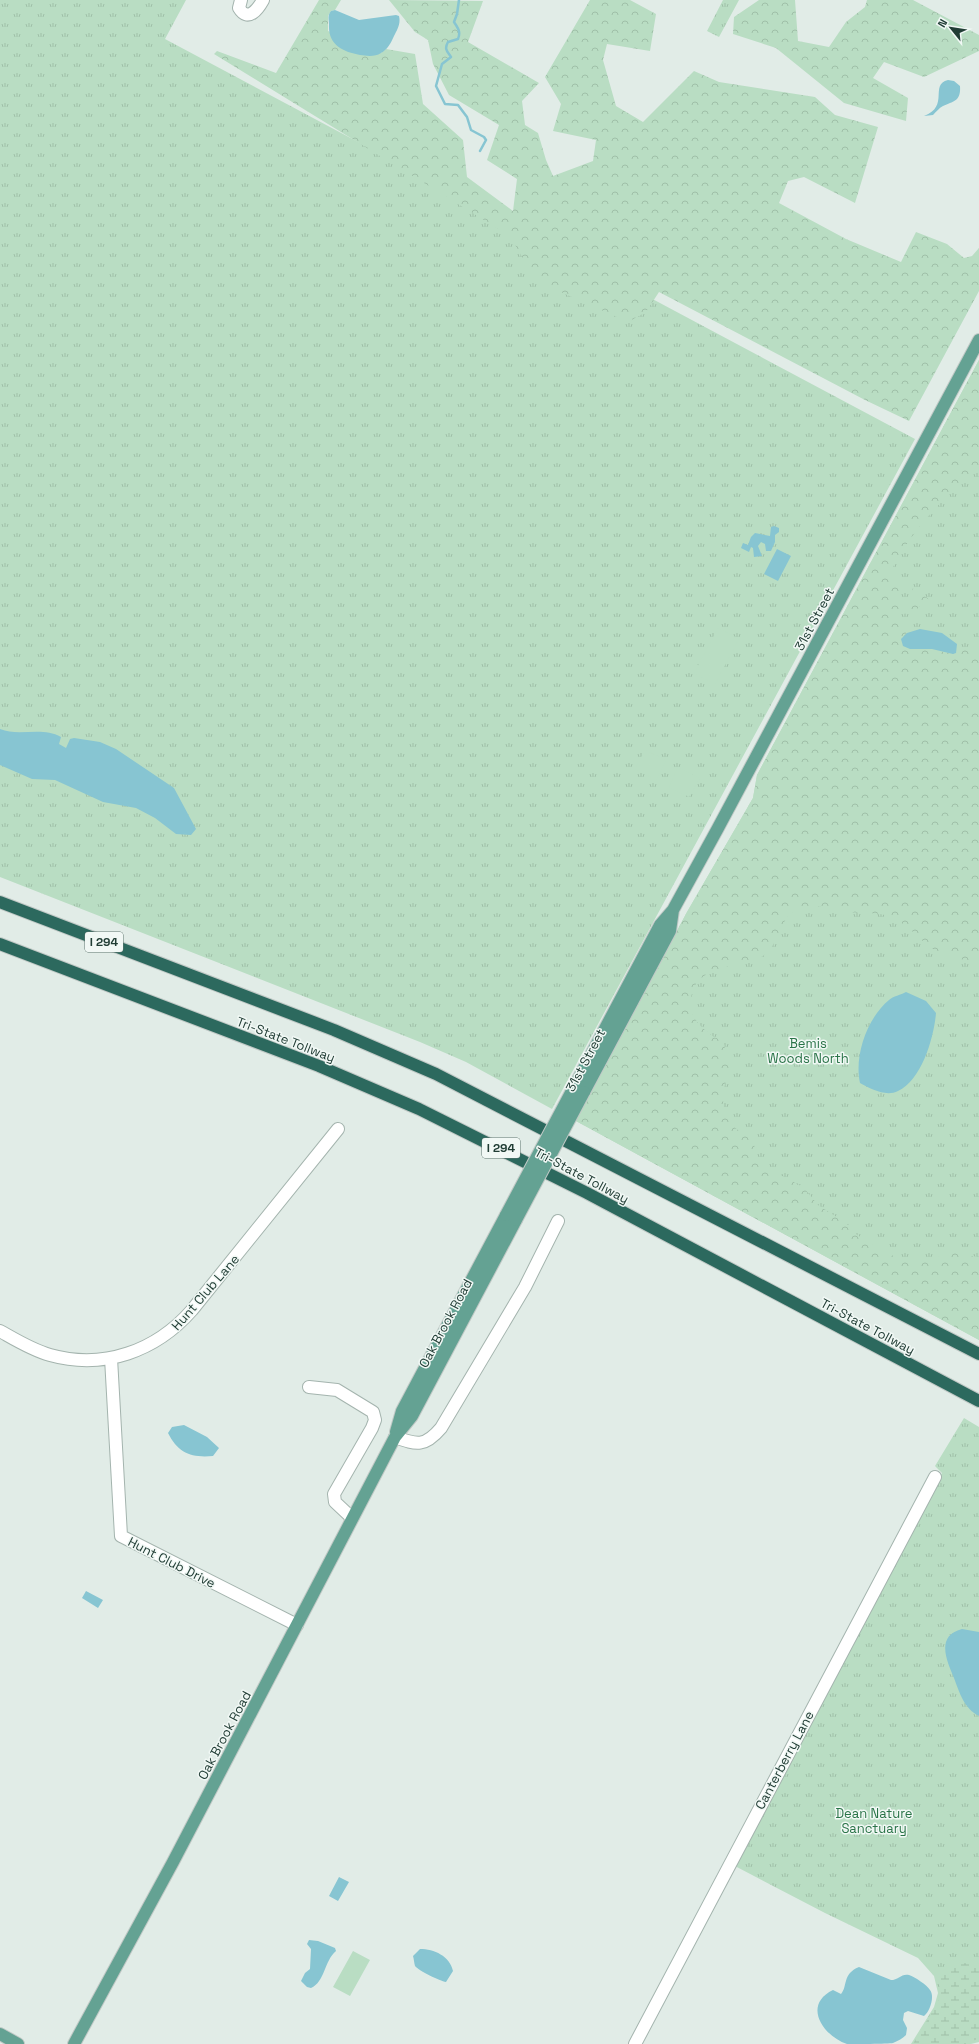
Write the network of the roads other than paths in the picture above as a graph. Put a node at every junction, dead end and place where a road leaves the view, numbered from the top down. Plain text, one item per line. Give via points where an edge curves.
1 (241, 0) edge
2 (264, 0) edge
3 (979, 340) edge
4 (0, 902) edge
5 (0, 944) edge
6 (338, 1129) dead end
7 (511, 1217) joint
8 (558, 1221) dead end
9 (0, 1332) edge
10 (979, 1354) edge
11 (111, 1358) junction
12 (309, 1387) dead end
13 (979, 1401) edge
14 (395, 1437) junction
15 (935, 1477) dead end
16 (352, 1518) junction
17 (297, 1625) junction
18 (0, 2034) edge
19 (18, 2044) edge
20 (74, 2044) edge
21 (635, 2044) edge

1 - 2 street via 239,8 244,14 248,14 256,12
3 - 7 main road, 31st Street, bridge via 673,910 660,925 579,1090
4 - 10 highway, Tri-State Tollway / I 294 via 334,1030 436,1074
5 - 13 highway, Tri-State Tollway / I 294 via 319,1066 420,1109 573,1186
6 - 11 street, Hunt Club Lane via 182,1322 150,1345
7 - 14 main road, Oak Brook Road via 402,1411
8 - 14 street via 523,1290 441,1428 421,1443 412,1443
9 - 11 street, Hunt Club Lane via 49,1355 74,1360
11 - 17 street, Hunt Club Drive via 122,1536
12 - 16 street via 337,1390 373,1412 375,1420 372,1428 334,1494 335,1502
14 - 16 main road, Oak Brook Road
15 - 21 street, Canterberry Lane
16 - 17 main road, Oak Brook Road
17 - 20 main road, Oak Brook Road
18 - 19 main road

